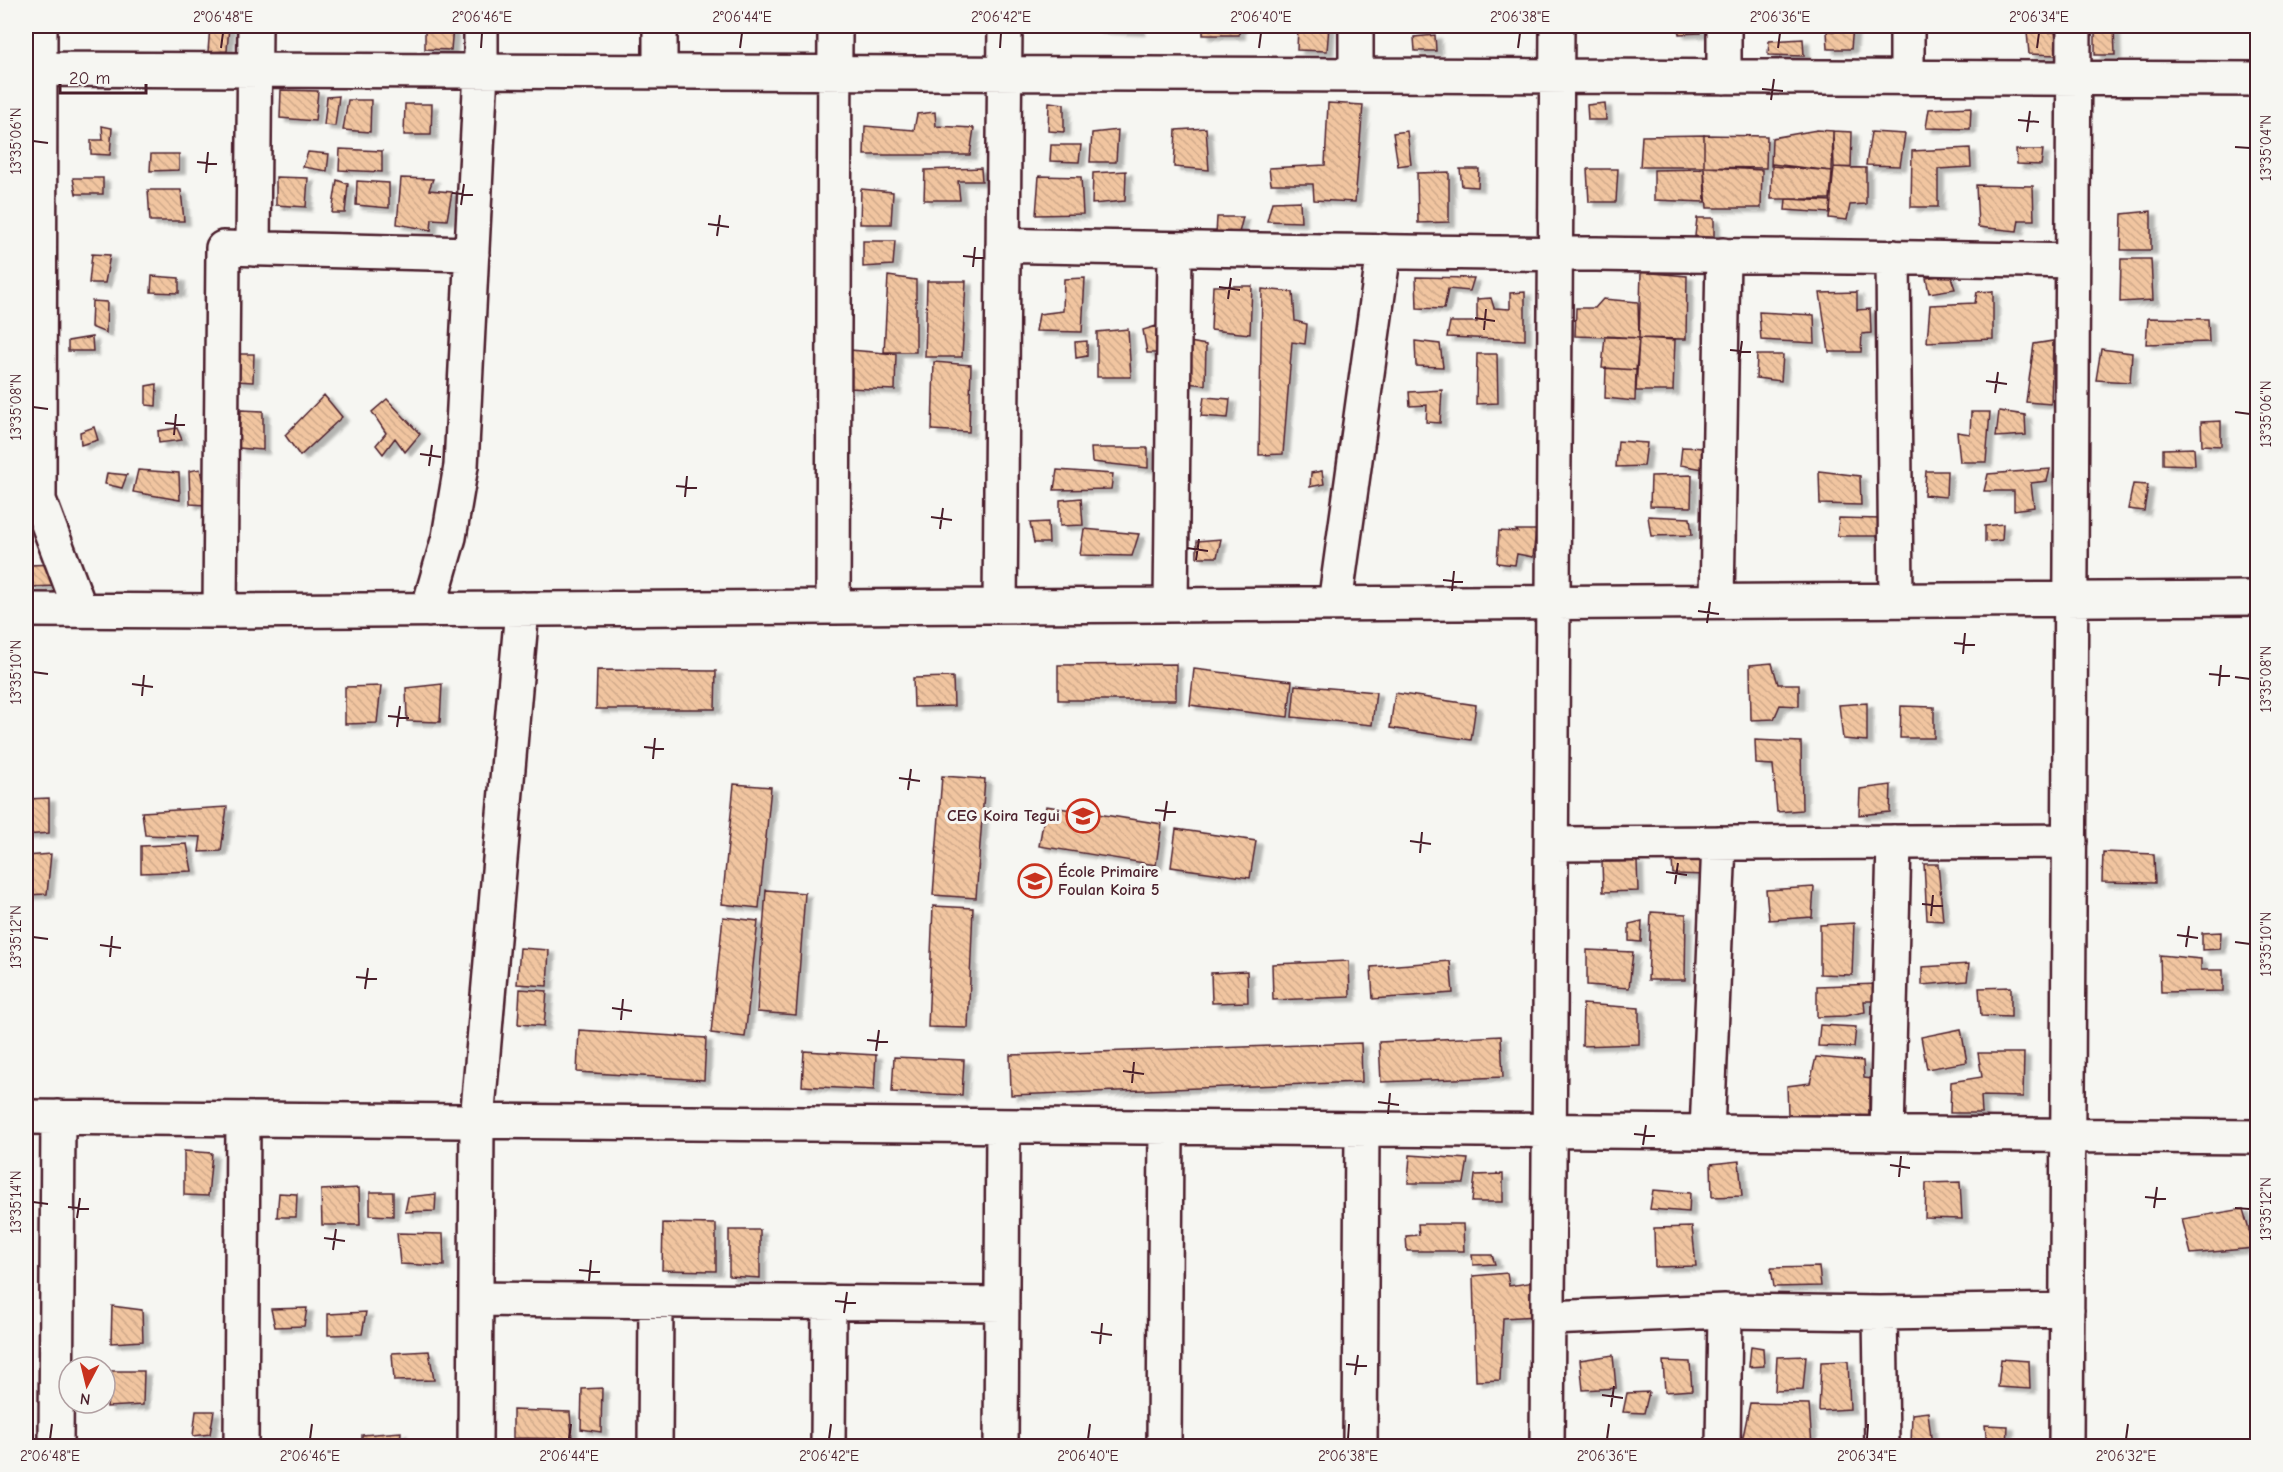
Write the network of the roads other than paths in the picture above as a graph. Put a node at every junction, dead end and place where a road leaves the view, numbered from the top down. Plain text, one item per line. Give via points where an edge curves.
1 (40, 26) edge
2 (255, 26) edge
3 (481, 26) edge
4 (660, 26) edge
5 (835, 26) edge
6 (1005, 26) edge
7 (1356, 26) edge
8 (1557, 26) edge
9 (1724, 26) edge
10 (1907, 26) edge
11 (2074, 26) edge
12 (33, 69) edge
13 (254, 71) junction
14 (481, 71) junction
15 (660, 72) junction
16 (835, 73) junction
17 (1004, 74) junction
18 (1356, 75) junction
19 (1557, 76) junction
20 (1724, 77) junction
21 (1907, 77) junction
22 (2073, 78) junction
23 (2258, 79) edge
24 (1003, 245) junction
25 (253, 249) junction
26 (1175, 249) junction
27 (1384, 251) junction
28 (1556, 253) junction
29 (472, 254) junction
30 (1723, 255) junction
31 (1893, 257) junction
32 (2073, 261) junction
33 (2258, 598) edge
34 (2071, 599) junction
35 (1896, 600) junction
36 (1717, 601) junction
37 (1553, 603) junction
38 (1335, 604) junction
39 (1171, 605) junction
40 (1000, 606) junction
41 (833, 607) junction
42 (80, 609) junction
43 (522, 609) junction
44 (26, 610) edge
45 (428, 610) junction
46 (220, 611) junction
47 (2070, 841) junction
48 (1894, 842) junction
49 (1719, 843) junction
50 (1552, 844) junction
51 (26, 1117) edge
52 (58, 1117) junction
53 (243, 1119) junction
54 (477, 1121) junction
55 (1003, 1126) junction
56 (1166, 1127) junction
57 (1362, 1129) junction
58 (1550, 1131) junction
59 (1707, 1132) junction
60 (1887, 1134) junction
61 (2068, 1135) junction
62 (2258, 1137) edge
63 (476, 1299) junction
64 (656, 1301) junction
65 (829, 1302) junction
66 (1002, 1304) junction
67 (2067, 1310) junction
68 (1725, 1311) junction
69 (1880, 1313) junction
70 (1548, 1318) junction
71 (56, 1446) edge
72 (240, 1446) edge
73 (475, 1446) edge
74 (655, 1446) edge
75 (828, 1446) edge
76 (1001, 1446) edge
77 (1164, 1446) edge
78 (1360, 1446) edge
79 (1547, 1446) edge
80 (1723, 1446) edge
81 (1882, 1446) edge
82 (2066, 1446) edge

1 - 12 street
2 - 13 street
3 - 14 street
4 - 15 street
5 - 16 street
6 - 17 street
7 - 18 street
8 - 19 street
9 - 20 street
10 - 21 street
11 - 22 street
12 - 13 street
12 - 42 street via 39,500
13 - 14 street
13 - 25 street
14 - 15 street
14 - 29 street
15 - 16 street
16 - 17 street
16 - 41 street
17 - 18 street
17 - 24 street
18 - 19 street
19 - 20 street
19 - 28 street
20 - 21 street
21 - 22 street
22 - 23 street
22 - 32 street
24 - 26 street
24 - 40 street
25 - 29 street
25 - 46 street via 223,248
26 - 27 street
26 - 39 street
27 - 28 street
27 - 38 street
28 - 30 street
28 - 37 street
29 - 45 street via 461,466 449,537
30 - 31 street
30 - 36 street
31 - 32 street
31 - 35 street
32 - 34 street
33 - 34 street
34 - 35 street
34 - 47 street
35 - 36 street
36 - 37 street
37 - 38 street
37 - 50 street
38 - 39 street
39 - 40 street
40 - 41 street
41 - 43 street
42 - 44 street
42 - 46 street
43 - 45 street
43 - 54 street
45 - 46 street
47 - 48 street
47 - 61 street
48 - 49 street
48 - 60 street
49 - 50 street
49 - 59 street
50 - 58 street
51 - 52 street
52 - 53 street
52 - 71 street
53 - 54 street
53 - 72 street
54 - 55 street
54 - 63 street
55 - 56 street
55 - 66 street
56 - 57 street
56 - 77 street
57 - 58 street
57 - 78 street
58 - 59 street
58 - 70 street
59 - 60 street
60 - 61 street
61 - 62 street
61 - 67 street
63 - 64 street
63 - 73 street
64 - 65 street
64 - 74 street
65 - 66 street
65 - 75 street
66 - 76 street
67 - 69 street
67 - 82 street
68 - 69 street
68 - 70 street
68 - 80 street
69 - 81 street
70 - 79 street

